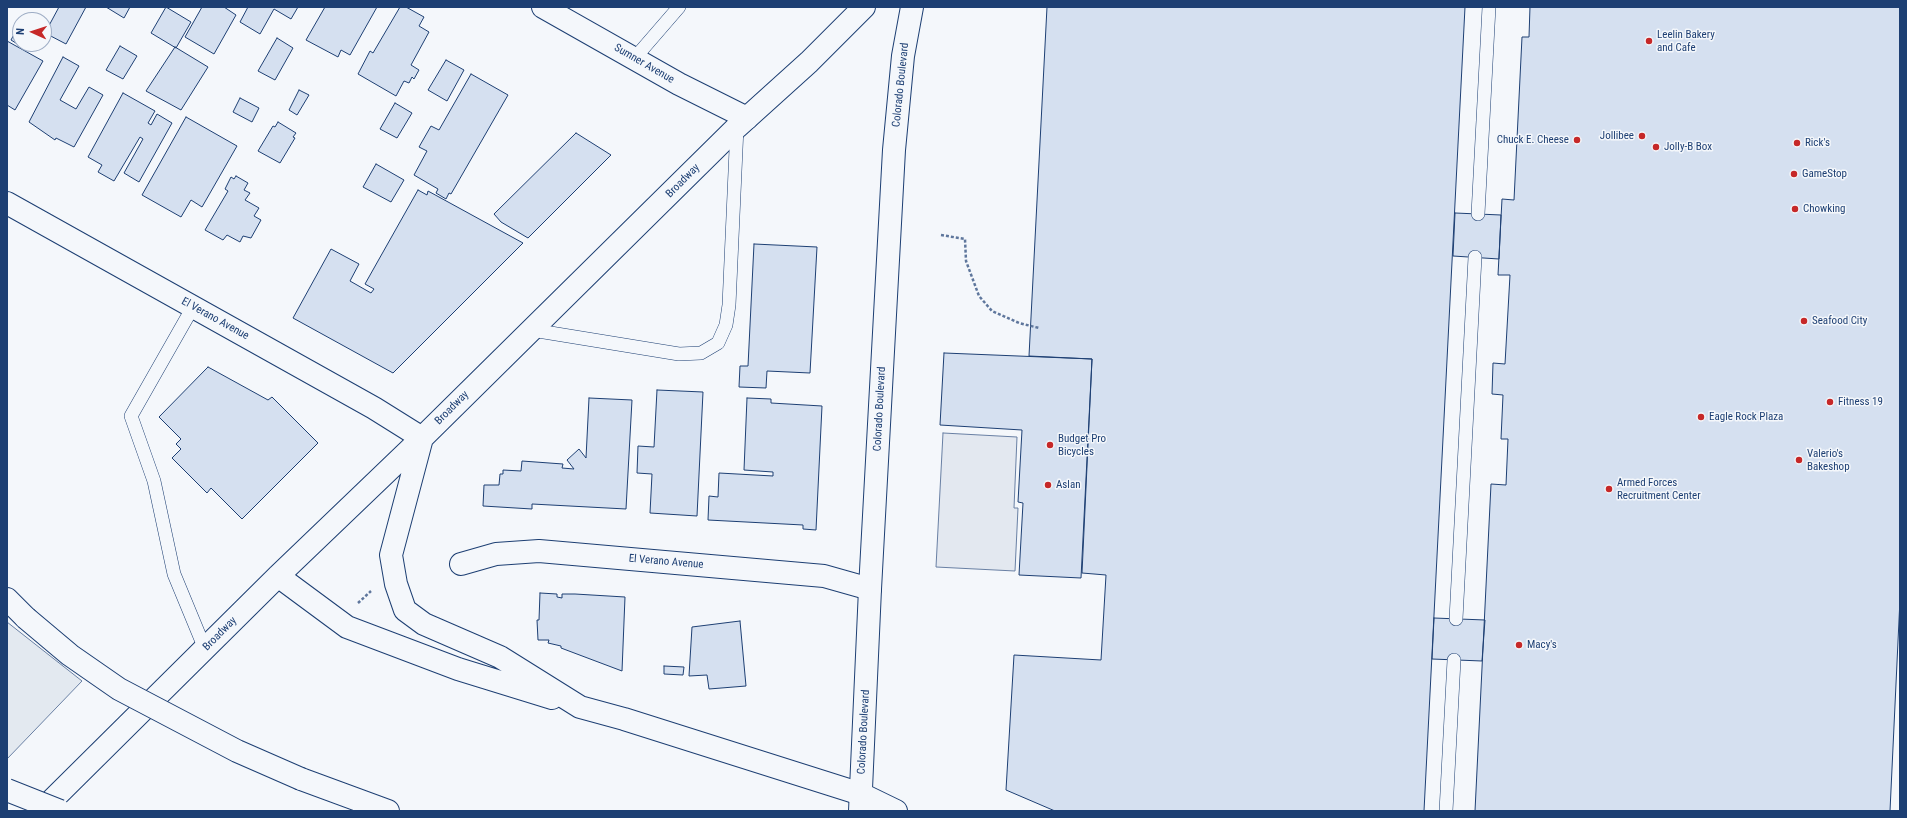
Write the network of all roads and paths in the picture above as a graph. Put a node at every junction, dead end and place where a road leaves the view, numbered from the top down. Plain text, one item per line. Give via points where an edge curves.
1 (543, 7) edge
2 (679, 7) edge
3 (864, 7) edge
4 (912, 7) edge
5 (1490, 7) edge
6 (634, 59) junction
7 (742, 122) junction
8 (7, 203) edge
9 (1478, 214) dead end
10 (941, 235) dead end
11 (1476, 257) dead end
12 (193, 307) junction
13 (1039, 328) dead end
14 (532, 330) junction
15 (422, 438) junction
16 (461, 564) dead end
17 (278, 576) junction
18 (375, 587) dead end
19 (870, 589) junction
20 (7, 599) edge
21 (355, 606) dead end
22 (1456, 618) dead end
23 (205, 649) junction
24 (1454, 660) dead end
25 (580, 707) junction
26 (7, 790) edge
27 (860, 803) edge
28 (41, 811) edge
29 (60, 811) edge
30 (388, 811) edge
31 (896, 811) edge
32 (1446, 811) edge

1 - 6 main road, Sumner Avenue
2 - 6 lane
3 - 7 main road, Broadway via 809,62
4 - 19 main road, Colorado Boulevard via 903,56 894,150
5 - 9 lane
6 - 7 main road, Sumner Avenue
7 - 14 main road, Broadway
7 - 14 lane via 729,305 726,325 718,343 701,353 679,354
8 - 12 main road, El Verano Avenue
10 - 13 path via 965,239 966,261 979,296 992,311 1019,323
11 - 22 lane
12 - 15 main road, El Verano Avenue via 374,408
12 - 23 lane via 131,416 154,481 174,574
14 - 15 main road, Broadway
15 - 17 main road, Broadway
15 - 25 main road via 391,555 404,610 424,624 500,657
16 - 19 main road, El Verano Avenue via 496,554 539,551 824,576
17 - 23 main road, Broadway
17 - 25 main road via 347,627 458,669
18 - 21 path
19 - 27 main road, Colorado Boulevard
20 - 30 main road, bridge via 70,655 119,689 237,751 301,779
23 - 28 main road, Broadway
24 - 32 lane
25 - 27 main road via 624,719
26 - 29 main road, bridge
27 - 31 main road

